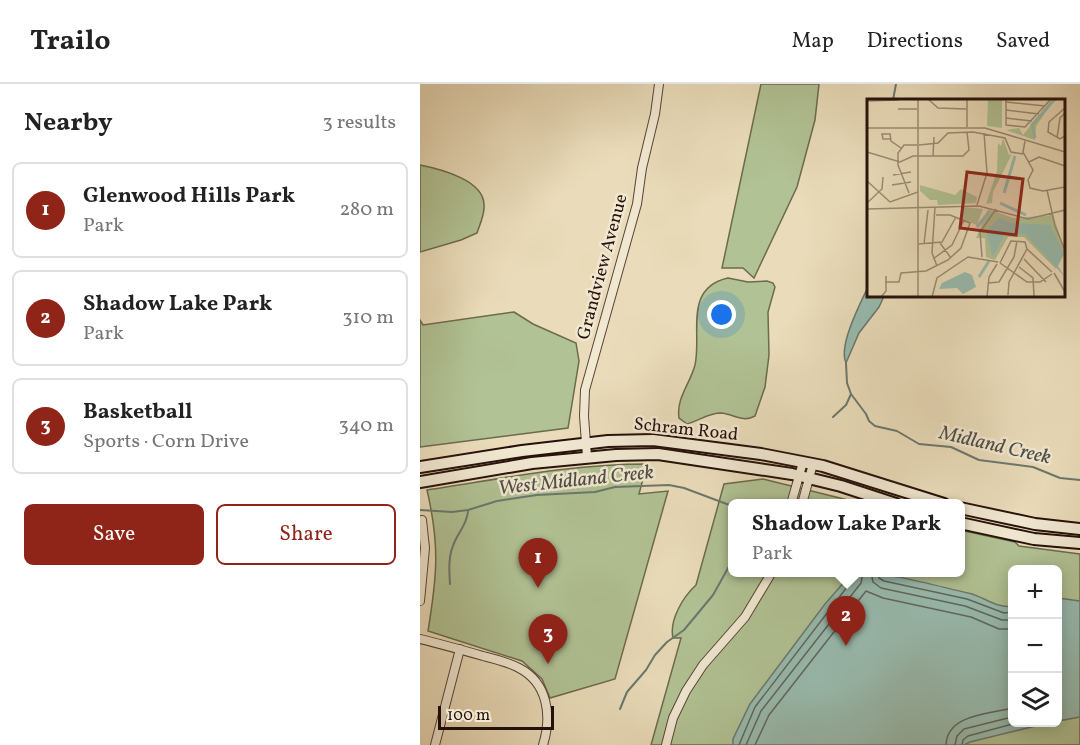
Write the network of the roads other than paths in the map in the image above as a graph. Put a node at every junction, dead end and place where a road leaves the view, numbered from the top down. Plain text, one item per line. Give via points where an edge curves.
1 (659, 84) edge
2 (586, 443) junction
3 (587, 457) junction
4 (808, 463) junction
5 (420, 467) edge
6 (804, 477) junction
7 (420, 482) edge
8 (793, 499) edge
9 (802, 499) edge
10 (879, 499) edge
11 (929, 499) edge
12 (965, 509) edge
13 (422, 520) dead end
14 (965, 524) edge
15 (1080, 529) edge
16 (1080, 543) edge
17 (770, 577) edge
18 (420, 602) edge
19 (420, 639) edge
20 (460, 649) junction
21 (435, 745) edge
22 (543, 745) edge
23 (666, 745) edge

1 - 2 street, Grandview Avenue via 637,204 585,390
2 - 3 street, Grandview Avenue
2 - 4 main road, Schram Road via 668,441
2 - 5 main road, Schram Road
3 - 6 main road, Schram Road via 658,454
3 - 7 main road, Schram Road
4 - 6 street
4 - 11 main road, Schram Road
6 - 8 street
6 - 9 street
6 - 10 main road, Schram Road
12 - 15 main road
13 - 18 street
14 - 16 main road
17 - 23 street via 745,617 686,691
19 - 20 street
20 - 21 street
20 - 22 street via 510,663 535,681 547,707 548,730

